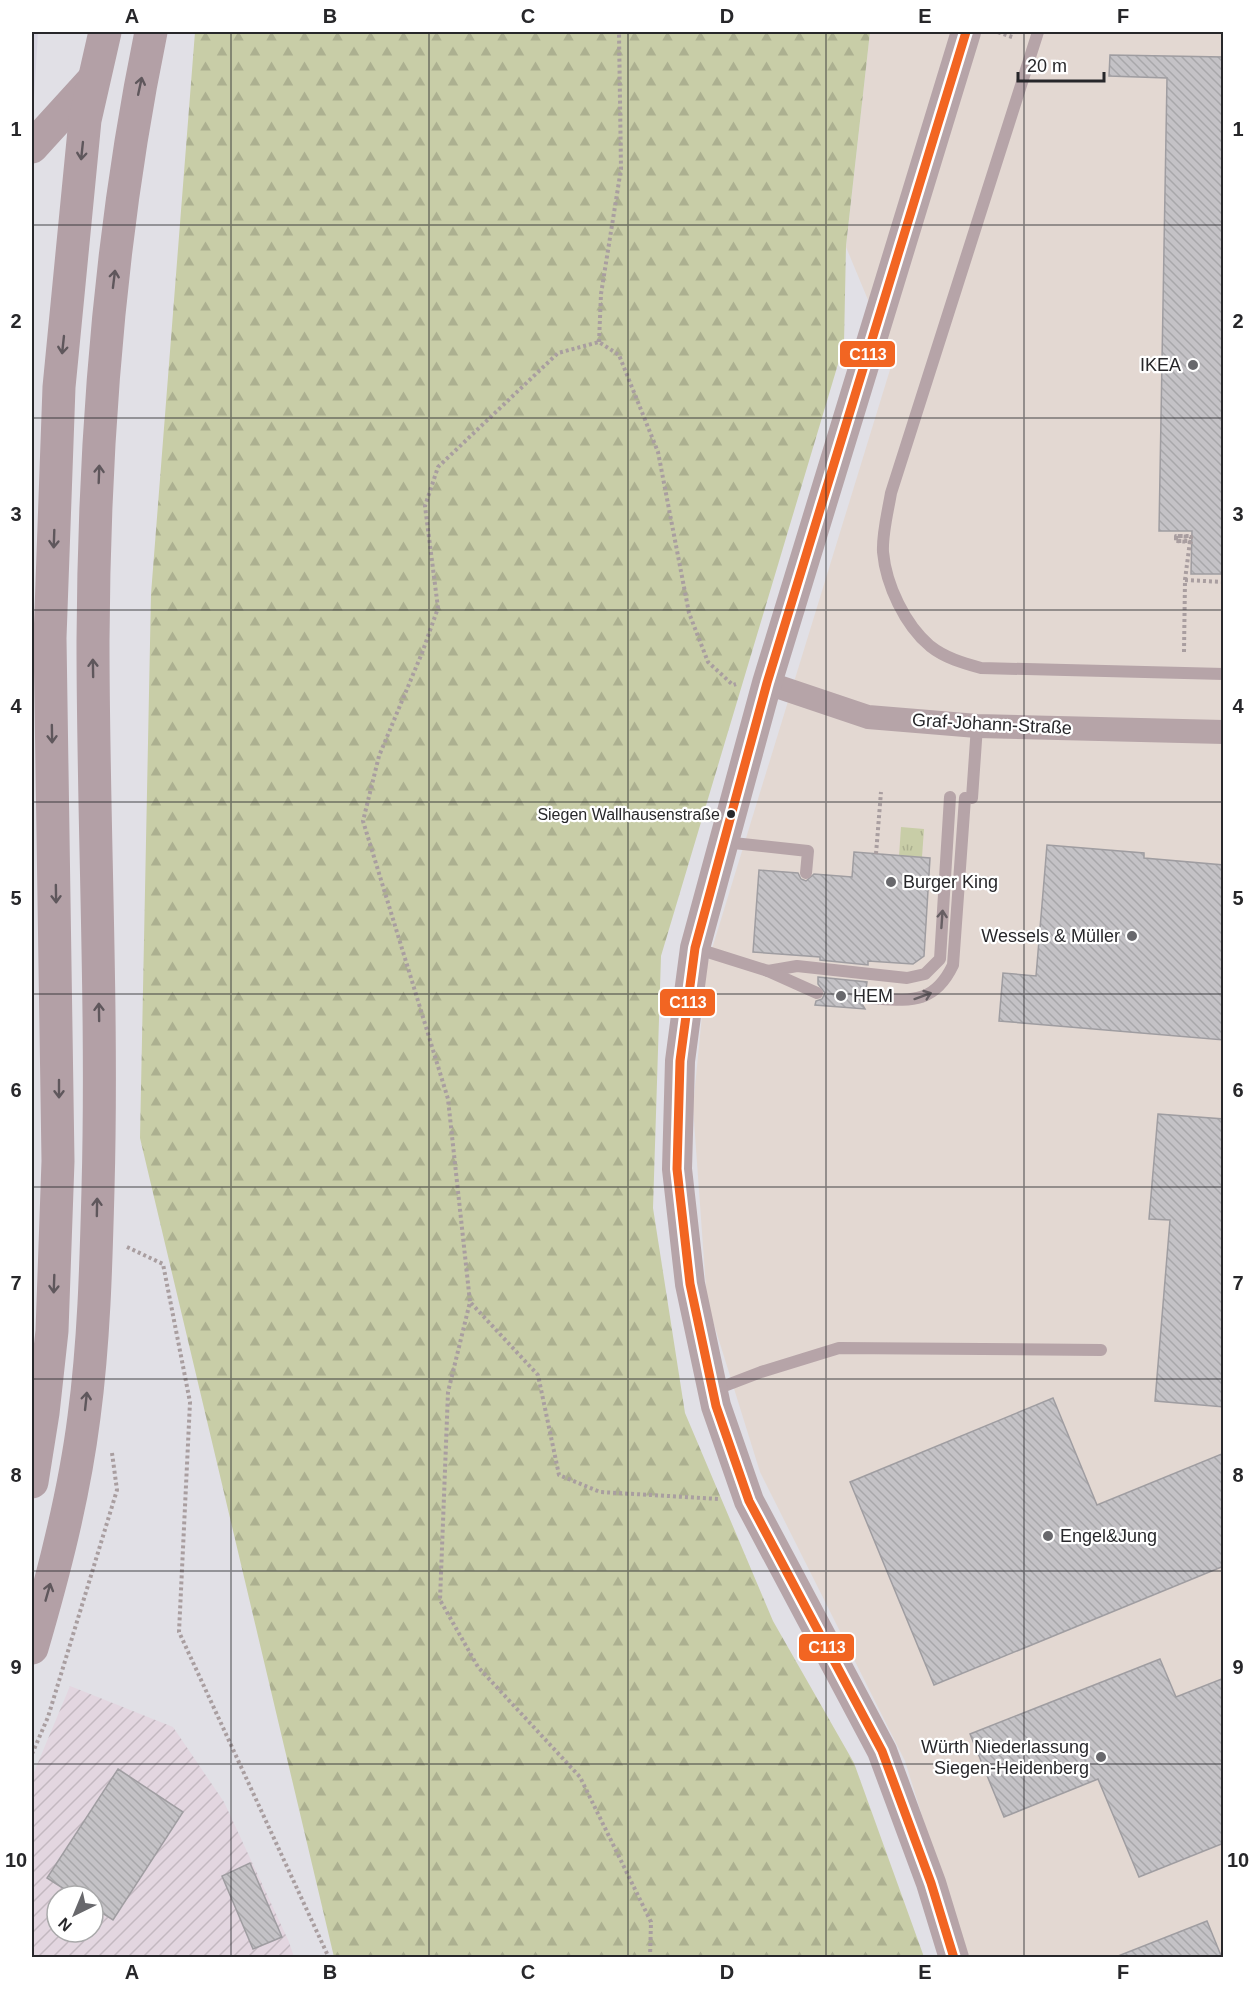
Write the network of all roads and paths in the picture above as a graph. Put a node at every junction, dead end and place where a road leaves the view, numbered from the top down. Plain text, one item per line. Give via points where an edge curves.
1 (105, 32) edge
2 (136, 32) edge
3 (151, 32) edge
4 (619, 32) edge
5 (966, 32) edge
6 (1038, 32) edge
7 (32, 147) edge
8 (599, 342) junction
9 (1192, 536) dead end
10 (1185, 580) junction
11 (1224, 582) edge
12 (1183, 674) junction
13 (1224, 674) edge
14 (767, 682) junction
15 (977, 726) junction
16 (1224, 732) edge
17 (880, 792) dead end
18 (950, 797) dead end
19 (724, 842) junction
20 (876, 854) dead end
21 (806, 873) dead end
22 (695, 948) junction
23 (768, 972) junction
24 (817, 993) dead end
25 (866, 998) dead end
26 (122, 1245) dead end
27 (470, 1302) junction
28 (1101, 1350) dead end
29 (713, 1391) junction
30 (32, 1482) edge
31 (749, 1501) junction
32 (32, 1648) edge
33 (329, 1958) edge
34 (650, 1958) edge
35 (954, 1958) edge

1 -> 30 highway via 85,120 59,387 50,638 59,1086 51,1343
2 - 7 highway
32 -> 3 highway via 70,1502 93,1334 100,1081 93,637 102,379 133,118
4 - 8 path via 621,169 601,294
5 - 14 street
6 - 12 lane via 891,493 883,552 893,591 907,619 930,646 957,661 995,670
8 - 14 path via 619,355 658,452 689,612 708,662 733,685
8 - 27 path via 558,353 438,467 424,506 438,608 379,756 363,821 448,1099
9 - 10 path via 1176,536 1176,541 1183,542 1191,542 1191,537 1176,536 1176,541 1190,541 1189,551
10 - 11 path
10 - 12 path
12 - 13 lane
14 - 15 street, Graf-Johann-Straße via 868,717
14 - 19 street
15 - 16 street, Graf-Johann-Straße
25 -> 15 lane via 911,1000 930,995 945,982 953,965
17 - 20 path
23 -> 18 lane via 798,961 907,978 925,974 940,959
19 - 21 lane via 808,851
19 - 22 street
22 - 23 lane
22 - 29 street via 680,1061 677,1169 690,1284
23 - 24 lane
26 - 33 path via 163,1264 190,1402 179,1632
27 - 31 path via 538,1375 559,1475 600,1492
27 - 34 path via 448,1392 440,1600 478,1667 580,1777 651,1922
28 - 29 lane via 839,1348
29 - 31 street
31 - 35 street via 882,1751

